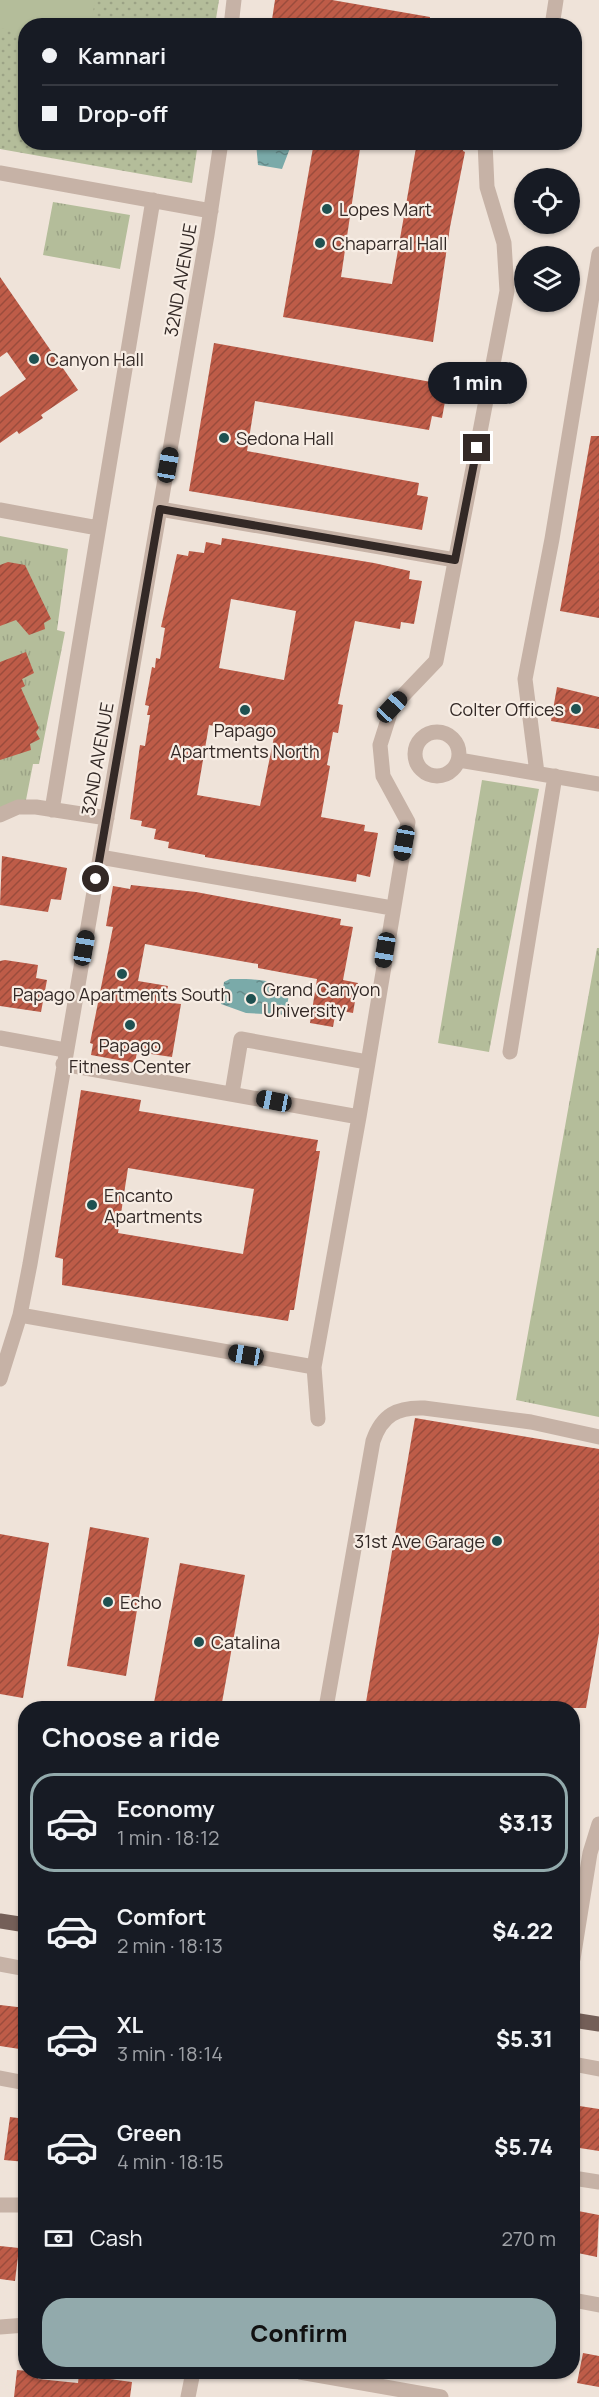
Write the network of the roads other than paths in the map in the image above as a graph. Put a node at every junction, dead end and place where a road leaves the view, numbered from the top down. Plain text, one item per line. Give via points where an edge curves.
1 (234, 0) edge
2 (556, 0) edge
3 (232, 18) edge
4 (553, 18) edge
5 (220, 150) edge
6 (485, 150) edge
7 (0, 173) edge
8 (153, 200) junction
9 (211, 211) junction
10 (599, 254) edge
11 (594, 305) edge
12 (160, 509) junction
13 (0, 510) edge
14 (98, 528) junction
15 (455, 560) junction
16 (459, 760) dead end
17 (537, 773) junction
18 (555, 776) junction
19 (599, 784) edge
20 (52, 810) junction
21 (0, 815) edge
22 (107, 819) junction
23 (100, 856) junction
24 (392, 908) junction
25 (0, 1038) edge
26 (510, 1052) dead end
27 (64, 1057) junction
28 (368, 1062) junction
29 (232, 1093) junction
30 (359, 1117) junction
31 (20, 1315) junction
32 (315, 1367) junction
33 (0, 1379) edge
34 (318, 1419) dead end
35 (599, 1437) edge
36 (327, 1701) edge
37 (599, 1824) edge
38 (580, 1915) edge
39 (0, 1921) edge
40 (18, 1924) edge
41 (0, 1964) edge
42 (18, 1967) edge
43 (580, 2021) edge
44 (599, 2024) edge
45 (580, 2065) edge
46 (599, 2069) edge
47 (0, 2078) edge
48 (18, 2081) edge
49 (580, 2179) edge
50 (599, 2182) edge
51 (0, 2205) edge
52 (18, 2205) edge
53 (580, 2301) edge
54 (599, 2305) edge
55 (18, 2326) edge
56 (0, 2327) edge
57 (192, 2379) edge
58 (339, 2379) edge
59 (188, 2397) edge
60 (441, 2397) edge

1 - 3 street
2 - 4 street
5 - 9 street, 32ND AVENUE
6 - 15 street via 487,186 504,243 507,291
7 - 8 street
8 - 9 street
8 - 14 street
9 - 12 street, 32ND AVENUE
10 - 11 street
11 - 17 street via 525,680
12 - 15 street
12 - 22 street, 32ND AVENUE
13 - 14 street
14 - 20 street
15 - 24 street via 436,661 392,707 381,738 383,776 408,822
16 - 17 street
17 - 18 street
18 - 19 street
18 - 26 street
20 - 21 street via 18,807
20 - 22 street
22 - 23 street, 32ND AVENUE
23 - 24 street
23 - 27 street, 32ND AVENUE
24 - 28 street
25 - 27 street
27 - 29 street
27 - 31 street, 32ND AVENUE
28 - 29 street via 241,1039
28 - 30 street
29 - 30 street
30 - 32 street
31 - 32 street
31 - 33 street, 32ND AVENUE
32 - 34 street
35 - 36 street via 531,1422 424,1408 394,1411 385,1418 373,1441
37 - 38 street via 590,1852
39 - 40 main road
41 - 42 street
43 - 44 main road
45 - 46 street
47 - 48 street
49 - 50 street
51 - 52 street
53 - 54 street
55 - 56 street
57 - 59 street
58 - 60 street

